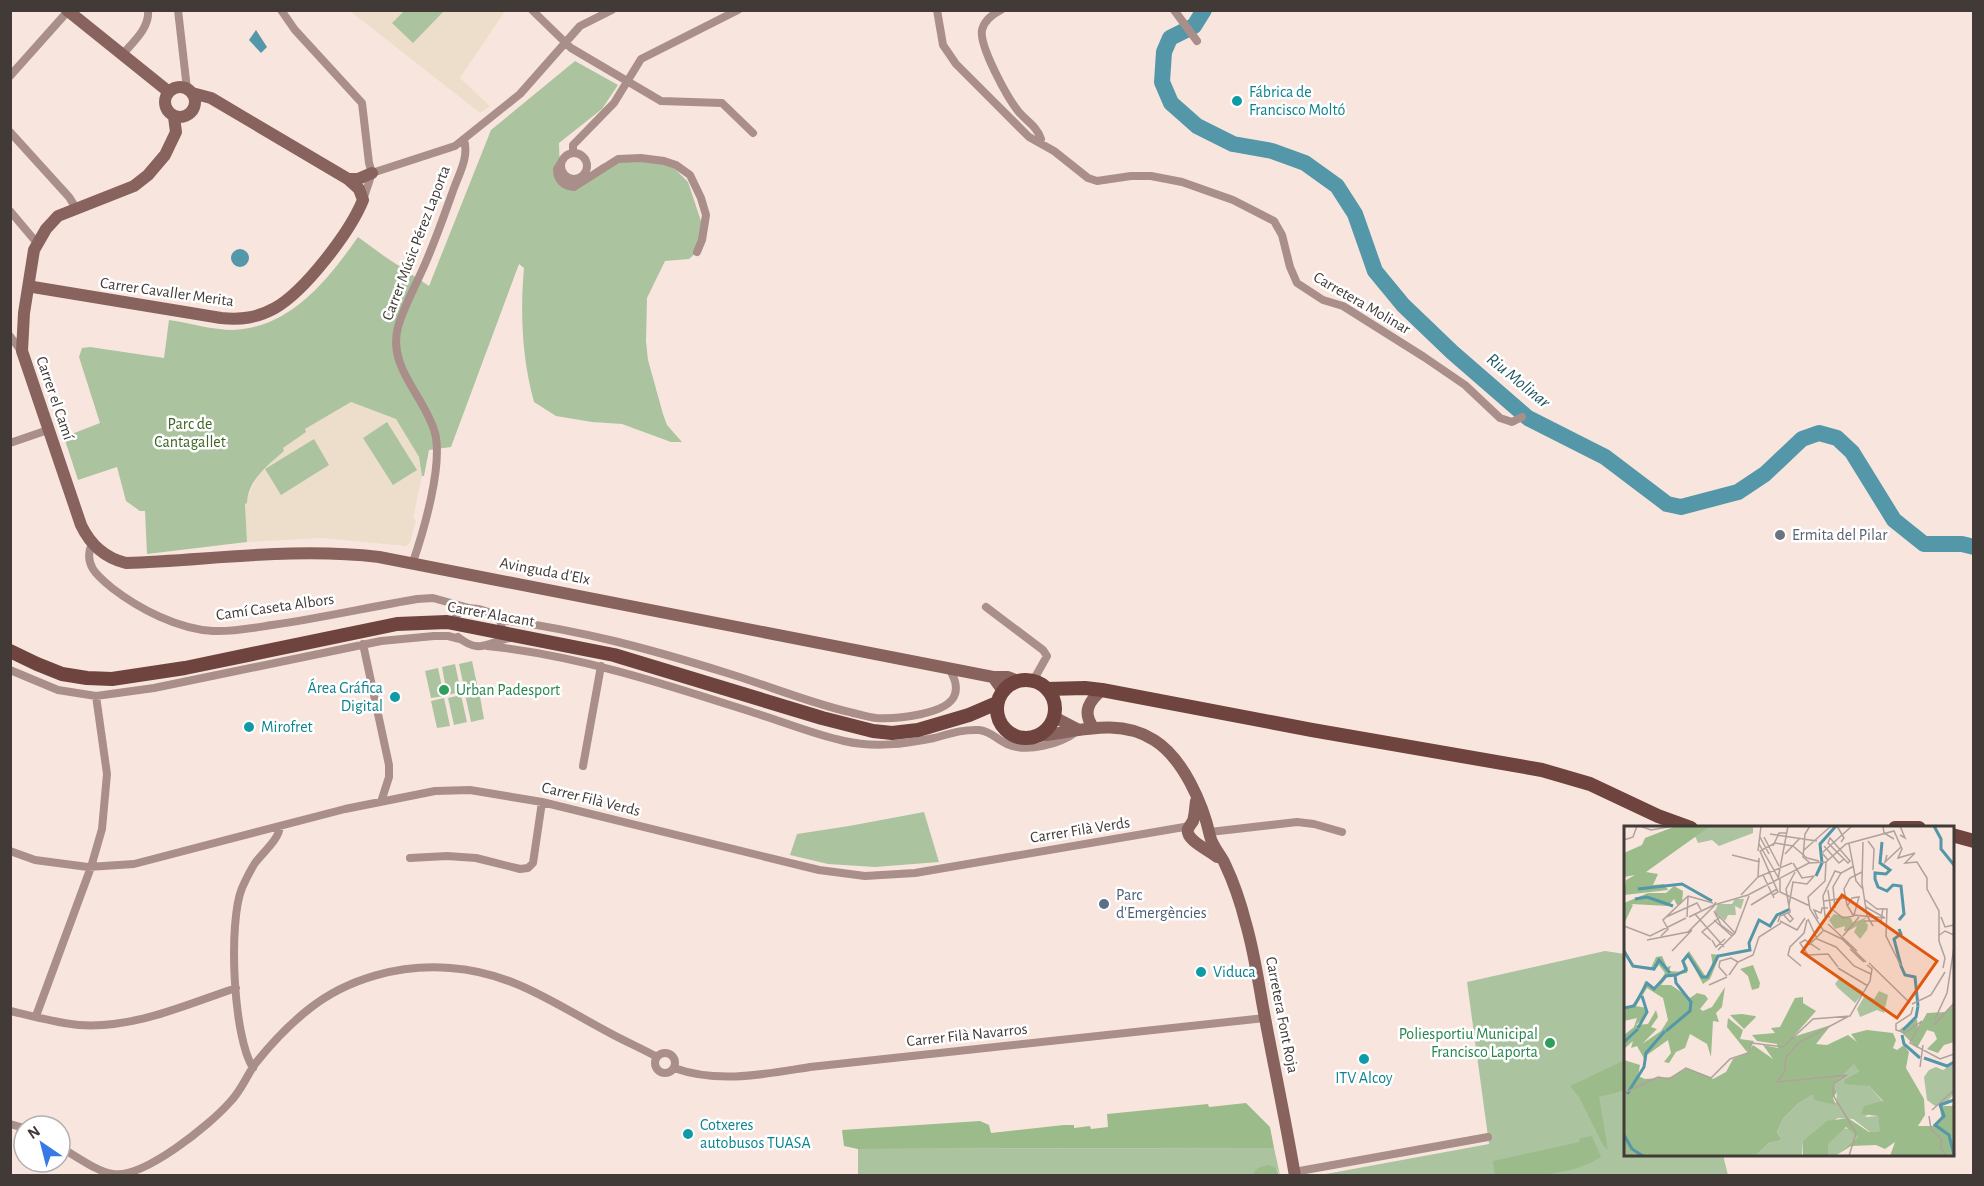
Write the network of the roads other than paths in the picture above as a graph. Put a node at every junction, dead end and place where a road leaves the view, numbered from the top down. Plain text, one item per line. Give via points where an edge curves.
1 (148, 10) edge
2 (178, 10) edge
3 (281, 10) edge
4 (532, 10) edge
5 (612, 10) edge
6 (738, 10) edge
7 (937, 10) edge
8 (1001, 10) edge
9 (1174, 10) edge
10 (68, 11) edge
11 (1197, 41) dead end
12 (564, 42) junction
13 (122, 55) junction
14 (10, 76) edge
15 (628, 81) junction
16 (190, 91) junction
17 (169, 92) junction
18 (174, 117) junction
19 (10, 132) edge
20 (753, 133) dead end
21 (464, 140) junction
22 (1040, 143) junction
23 (573, 153) junction
24 (562, 161) junction
25 (372, 173) junction
26 (348, 179) junction
27 (363, 200) junction
28 (76, 208) junction
29 (10, 211) edge
30 (37, 243) junction
31 (697, 252) dead end
32 (28, 289) junction
33 (10, 336) edge
34 (22, 351) junction
35 (1522, 417) dead end
36 (48, 430) junction
37 (10, 443) edge
38 (92, 543) junction
39 (413, 562) junction
40 (986, 607) dead end
41 (469, 608) junction
42 (457, 628) junction
43 (500, 631) junction
44 (363, 644) junction
45 (487, 646) junction
46 (10, 651) edge
47 (601, 666) junction
48 (949, 668) junction
49 (10, 670) edge
50 (993, 677) junction
51 (1018, 681) junction
52 (1033, 681) junction
53 (1085, 688) junction
54 (1047, 689) junction
55 (1102, 690) junction
56 (96, 696) junction
57 (1000, 697) junction
58 (969, 715) junction
59 (1055, 715) junction
60 (876, 718) junction
61 (999, 720) junction
62 (1093, 727) junction
63 (1079, 730) junction
64 (892, 733) junction
65 (1038, 736) junction
66 (875, 745) junction
67 (583, 766) dead end
68 (381, 802) junction
69 (542, 802) junction
70 (280, 825) junction
71 (1685, 826) edge
72 (1200, 831) junction
73 (1341, 832) dead end
74 (1954, 835) edge
75 (1974, 842) edge
76 (10, 851) edge
77 (410, 858) dead end
78 (92, 867) junction
79 (236, 988) junction
80 (10, 1011) edge
81 (36, 1016) junction
82 (1265, 1018) junction
83 (657, 1057) junction
84 (253, 1068) junction
85 (675, 1068) junction
86 (1488, 1137) dead end
87 (72, 1154) edge
88 (1294, 1174) edge

1 - 13 street via 146,25
2 - 16 street
3 - 25 street via 362,103
4 - 12 street
5 - 12 street via 580,26
6 - 15 street via 641,59
7 - 22 street, Carretera Molinar via 943,45 956,64 1029,137
8 - 22 street via 986,22 982,40 1002,85 1020,114 1036,128
9 - 11 street
10 - 13 street
10 - 14 street
12 - 15 street
12 - 21 street via 520,94
13 - 17 street
15 - 20 street via 661,100 722,103
15 - 23 street via 614,103 573,145
16 - 17 street via 178,87
16 - 18 street via 195,100 192,111 185,117
16 - 26 street via 206,95
17 - 18 street via 165,105
18 - 28 street, Carrer el Camí via 176,132 148,175 134,186
19 - 28 street
21 - 25 street via 447,150
21 - 39 street, Carrer Músic Pérez Laporta via 466,154 403,314 396,343 407,380 431,424 437,453
22 - 35 street, Carretera Molinar via 1096,181 1151,176 1182,182 1233,200 1274,221 1297,283 1323,300 1343,306 1424,357 1465,385 1500,418 1512,422
23 - 24 street
23 - 24 street via 585,160 582,176 566,176
24 - 31 street via 557,169 559,178 574,187 618,159 640,158 676,165 690,175 706,215
25 - 26 street
25 - 27 street, Carrer Cavaller Merita
26 - 27 street via 359,189
27 - 32 street, Carrer Cavaller Merita via 336,246 302,286 275,308 254,317 221,318
28 - 30 street, Carrer el Camí via 52,221
29 - 30 street
30 - 32 street, Carrer el Camí
32 - 34 street, Carrer el Camí
33 - 34 street
34 - 36 street, Carrer el Camí
36 - 37 street
36 - 38 street, Carrer el Camí via 81,525
38 - 39 street, Avinguda d'Elx via 126,563 297,552
38 - 41 street, Camí Caseta Albors via 89,562 104,582 168,619 206,630 231,631 288,623 417,599 432,598
39 - 48 street, Avinguda d'Elx
40 - 52 street via 1047,656
41 - 42 street
41 - 43 street, Camí Caseta Albors via 489,611
42 - 43 main road, Carrer Alacant
42 - 44 street, Carrer Alacant via 448,636
42 - 45 street, Carrer Alacant via 475,646
42 - 46 main road, Carrer Alacant via 434,621 397,624 185,668 112,679 62,674
43 - 45 street
43 - 60 street, Carrer Alacant via 535,624 635,646
43 - 64 main road, Carrer Alacant via 638,662 847,726
44 - 56 street, Carrer Alacant via 154,688
44 - 68 street via 389,765
45 - 47 street, Carrer Alacant
47 - 66 street, Carrer Alacant via 831,737
47 - 67 street, Carrer Filà Verds
48 - 50 street, Avinguda d'Elx
48 - 60 street, Carrer Alacant via 956,693 945,706 900,717
49 - 56 street, Carrer Alacant via 58,690
50 - 51 street, Avinguda d'Elx
50 - 57 street
51 - 52 main road
51 - 57 main road
52 - 54 main road
53 - 54 main road
53 - 55 main road
53 - 59 main road via 1068,697
54 - 59 main road
55 - 62 street via 1087,708
55 - 71 main road via 1542,770 1590,784
56 - 78 street via 107,790
57 - 58 main road, Carrer Alacant
57 - 61 main road
58 - 61 main road, Carrer Alacant
58 - 64 main road, Carrer Alacant
59 - 63 street
59 - 65 main road
60 - 64 street
61 - 65 main road via 1011,735
62 - 63 street
62 - 72 street via 1127,728 1154,740 1175,760 1196,797
63 - 65 street
63 - 66 street, Carrer Alacant via 1066,739 1031,747 1006,744 978,730
64 - 66 street, Carrer Alacant
68 - 69 street, Carrer Filà Verds via 435,791 470,790
68 - 70 street, Carrer Filà Verds
69 - 72 street, Carrer Filà Verds via 819,870 865,876 915,873 1168,831
69 - 77 street via 533,863 528,868 476,858
70 - 78 street, Carrer Filà Verds via 134,864
70 - 79 street via 278,835 255,864 237,902
72 - 73 street, Carrer Filà Verds via 1297,822
72 - 82 street, Carretera Font Roja via 1225,864 1241,908
74 - 75 main road
76 - 78 street, Carrer Filà Verds via 35,860
78 - 81 street
79 - 81 street via 126,1023 75,1025
79 - 84 street via 244,1051
80 - 81 street
82 - 85 street, Carrer Filà Navarros via 737,1077 700,1076
82 - 88 street, Carretera Font Roja
83 - 84 street via 517,983 484,972 432,967 378,975 329,996 299,1018
83 - 85 street, Carrer Filà Navarros via 665,1052 671,1054
83 - 85 street, Carrer Filà Navarros via 655,1063 660,1072
84 - 87 street via 217,1115 182,1144 135,1171 106,1173
86 - 88 street

